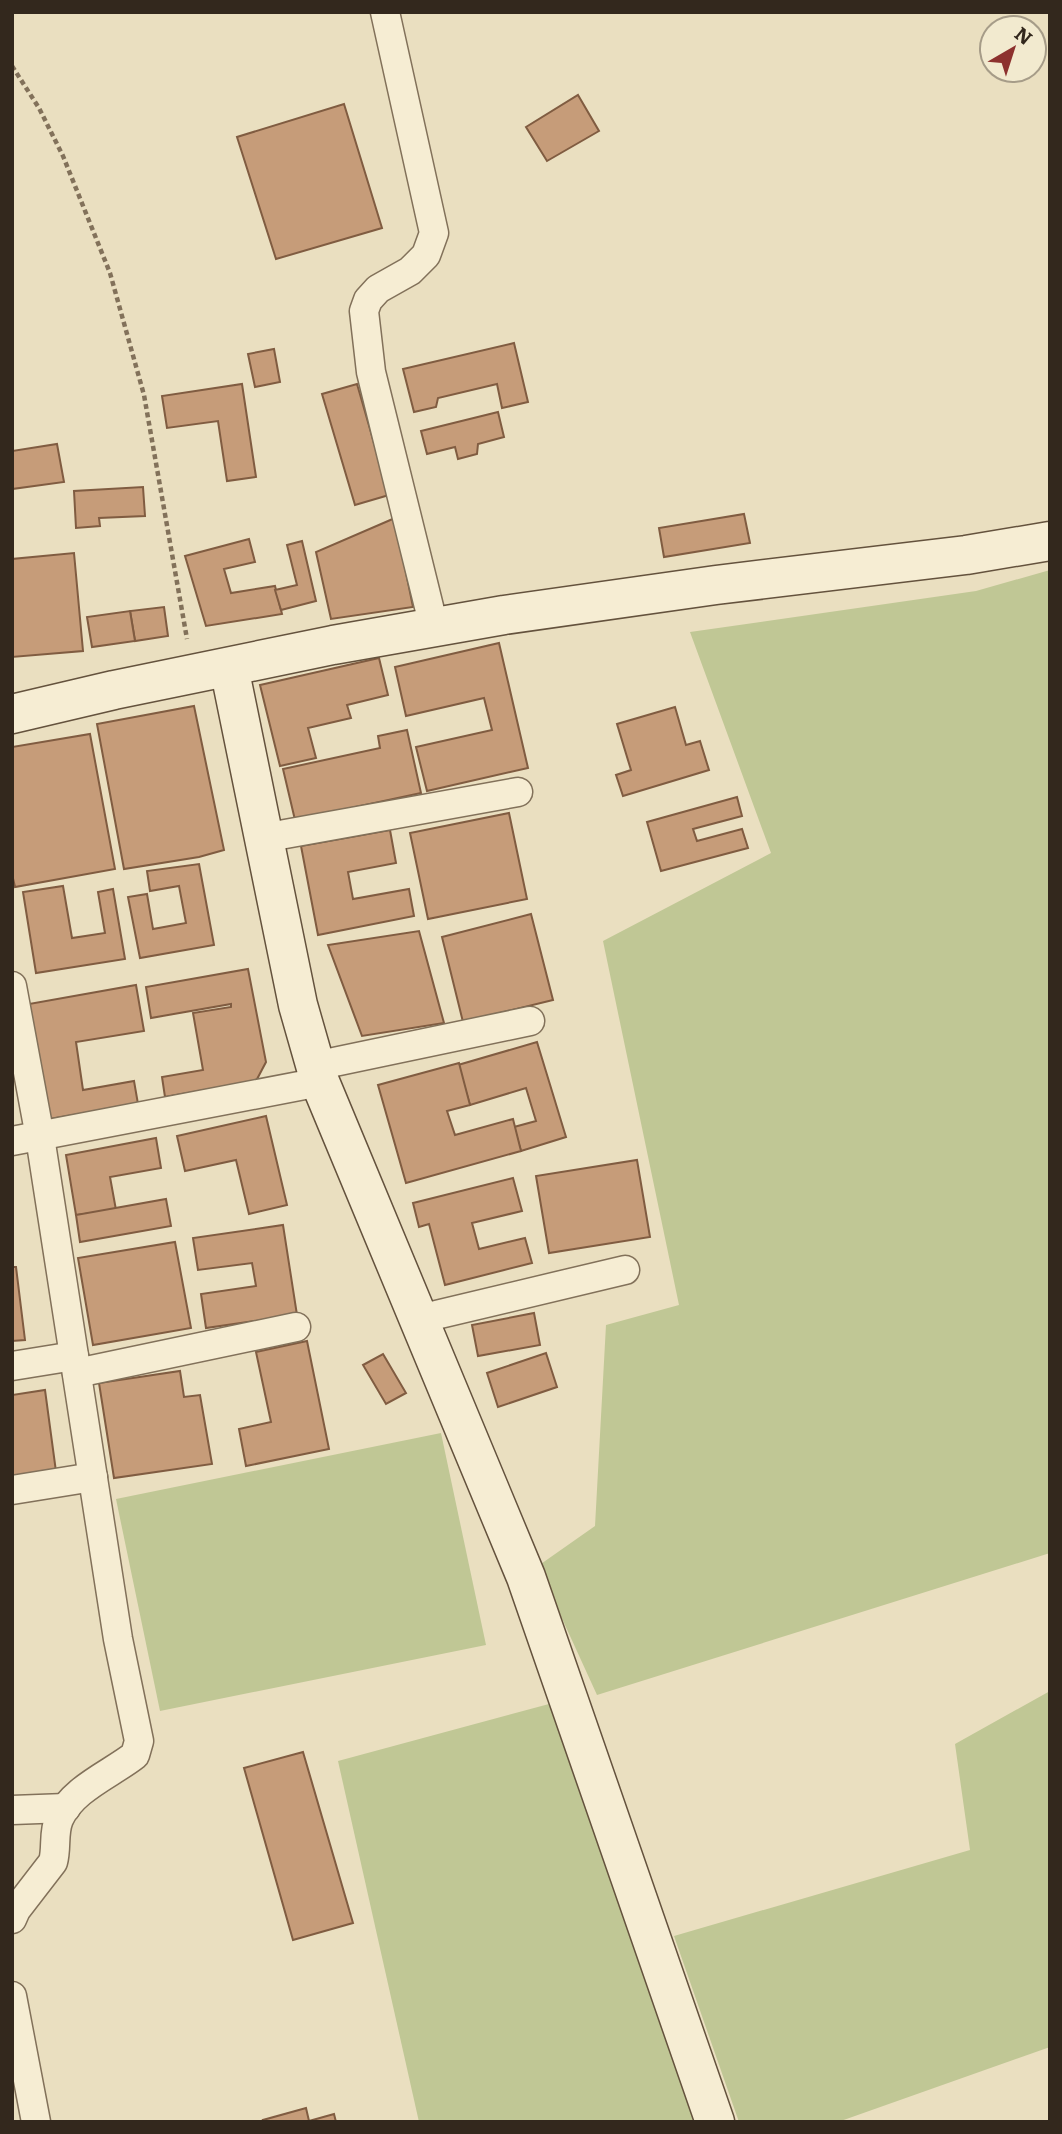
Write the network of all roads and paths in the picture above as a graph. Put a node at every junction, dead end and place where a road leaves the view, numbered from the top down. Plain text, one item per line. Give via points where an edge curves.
1 (385, 12) edge
2 (12, 66) edge
3 (1050, 541) edge
4 (434, 627) junction
5 (211, 671) junction
6 (12, 714) edge
7 (518, 792) dead end
8 (263, 838) junction
9 (12, 986) edge
10 (530, 1021) dead end
11 (317, 1074) junction
12 (40, 1137) junction
13 (12, 1141) edge
14 (625, 1270) dead end
15 (419, 1319) junction
16 (296, 1327) dead end
17 (76, 1365) junction
18 (12, 1366) edge
19 (93, 1477) junction
20 (12, 1490) edge
21 (66, 1808) junction
22 (12, 1810) edge
23 (12, 1919) edge
24 (12, 1996) edge
25 (36, 2122) edge
26 (715, 2122) edge

1 - 4 street via 434,233 426,255 410,271 377,289 364,311 371,372
2 - 5 path via 64,156 110,273
3 - 4 street
4 - 5 street
5 - 6 street
5 - 8 street
7 - 8 street
8 - 11 street
9 - 12 street
10 - 11 street
11 - 12 street
11 - 15 street
12 - 13 street
12 - 17 street
14 - 15 street
15 - 26 street via 526,1577
16 - 17 street
17 - 18 street
17 - 19 street
19 - 20 street
19 - 21 street via 139,1741 135,1755
21 - 22 street
21 - 23 street via 55,1832 53,1862
24 - 25 street

